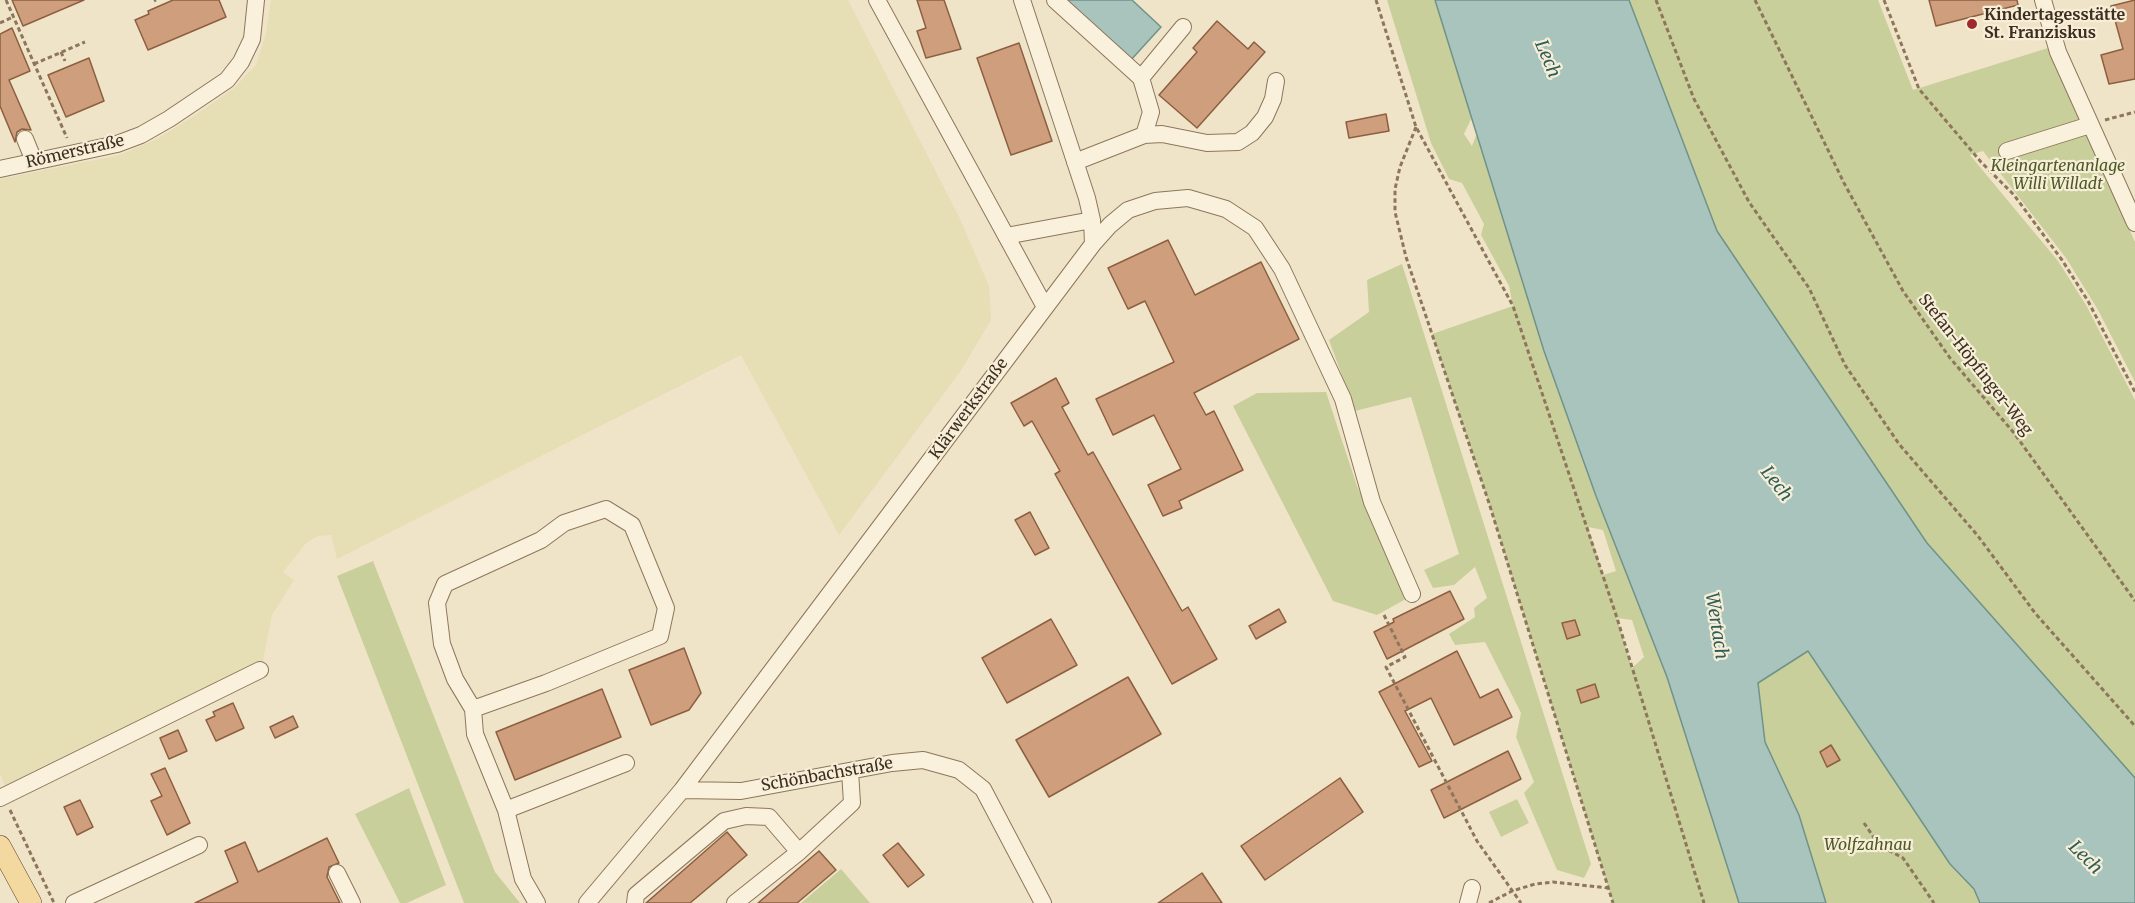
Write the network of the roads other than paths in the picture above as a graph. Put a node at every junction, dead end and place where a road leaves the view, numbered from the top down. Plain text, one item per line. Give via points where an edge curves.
1 (256, 0) edge
2 (877, 0) edge
3 (1022, 0) edge
4 (1055, 0) edge
5 (2043, 0) edge
6 (1183, 27) dead end
7 (1141, 78) junction
8 (1276, 81) dead end
9 (2090, 125) junction
10 (1144, 135) junction
11 (25, 139) dead end
12 (2007, 151) dead end
13 (34, 161) junction
14 (1075, 162) junction
15 (0, 169) edge
16 (1092, 220) junction
17 (2135, 223) edge
18 (1006, 236) junction
19 (1093, 244) junction
20 (1045, 307) junction
21 (1412, 594) dead end
22 (260, 670) dead end
23 (473, 709) junction
24 (626, 763) dead end
25 (850, 771) junction
26 (682, 790) junction
27 (2, 797) edge
28 (506, 810) junction
29 (199, 845) dead end
30 (0, 846) edge
31 (798, 852) junction
32 (337, 873) dead end
33 (31, 903) edge
34 (74, 903) edge
35 (352, 903) edge
36 (537, 903) edge
37 (587, 903) edge
38 (635, 903) edge
39 (735, 903) edge
40 (1043, 903) edge

1 - 13 street, Römerstraße via 252,39 227,80 141,135 117,144
2 - 18 street
3 - 14 street
4 - 7 street
5 - 9 street via 2058,52
6 - 7 street
7 - 10 street via 1151,112
8 - 10 street via 1265,117 1238,142 1207,143 1161,134
9 - 12 street
9 - 17 street
10 - 14 street
11 - 13 street
13 - 15 street, Römerstraße
14 - 16 street
16 - 18 street
16 - 19 street
18 - 20 street
19 - 20 street, Klärwerkstraße
19 - 21 street, Klärwerkstraße via 1128,210 1155,201 1188,198 1226,209 1255,228 1282,269 1343,399 1372,502
20 - 26 street, Klärwerkstraße
22 - 27 street
23 - 23 street via 455,679 442,644 437,603 445,584 541,540 564,523 606,509 632,525 666,608 660,636
23 - 28 street via 475,734
24 - 28 street
25 - 26 street, Schönbachstraße via 741,791
25 - 31 street via 852,803
25 - 40 street, Schönbachstraße via 923,760 959,770 983,789
26 - 37 street
28 - 36 street via 523,879
29 - 34 street
30 - 33 main road
31 - 38 street via 769,817 746,816 724,821 636,895
31 - 39 street
32 - 35 street

